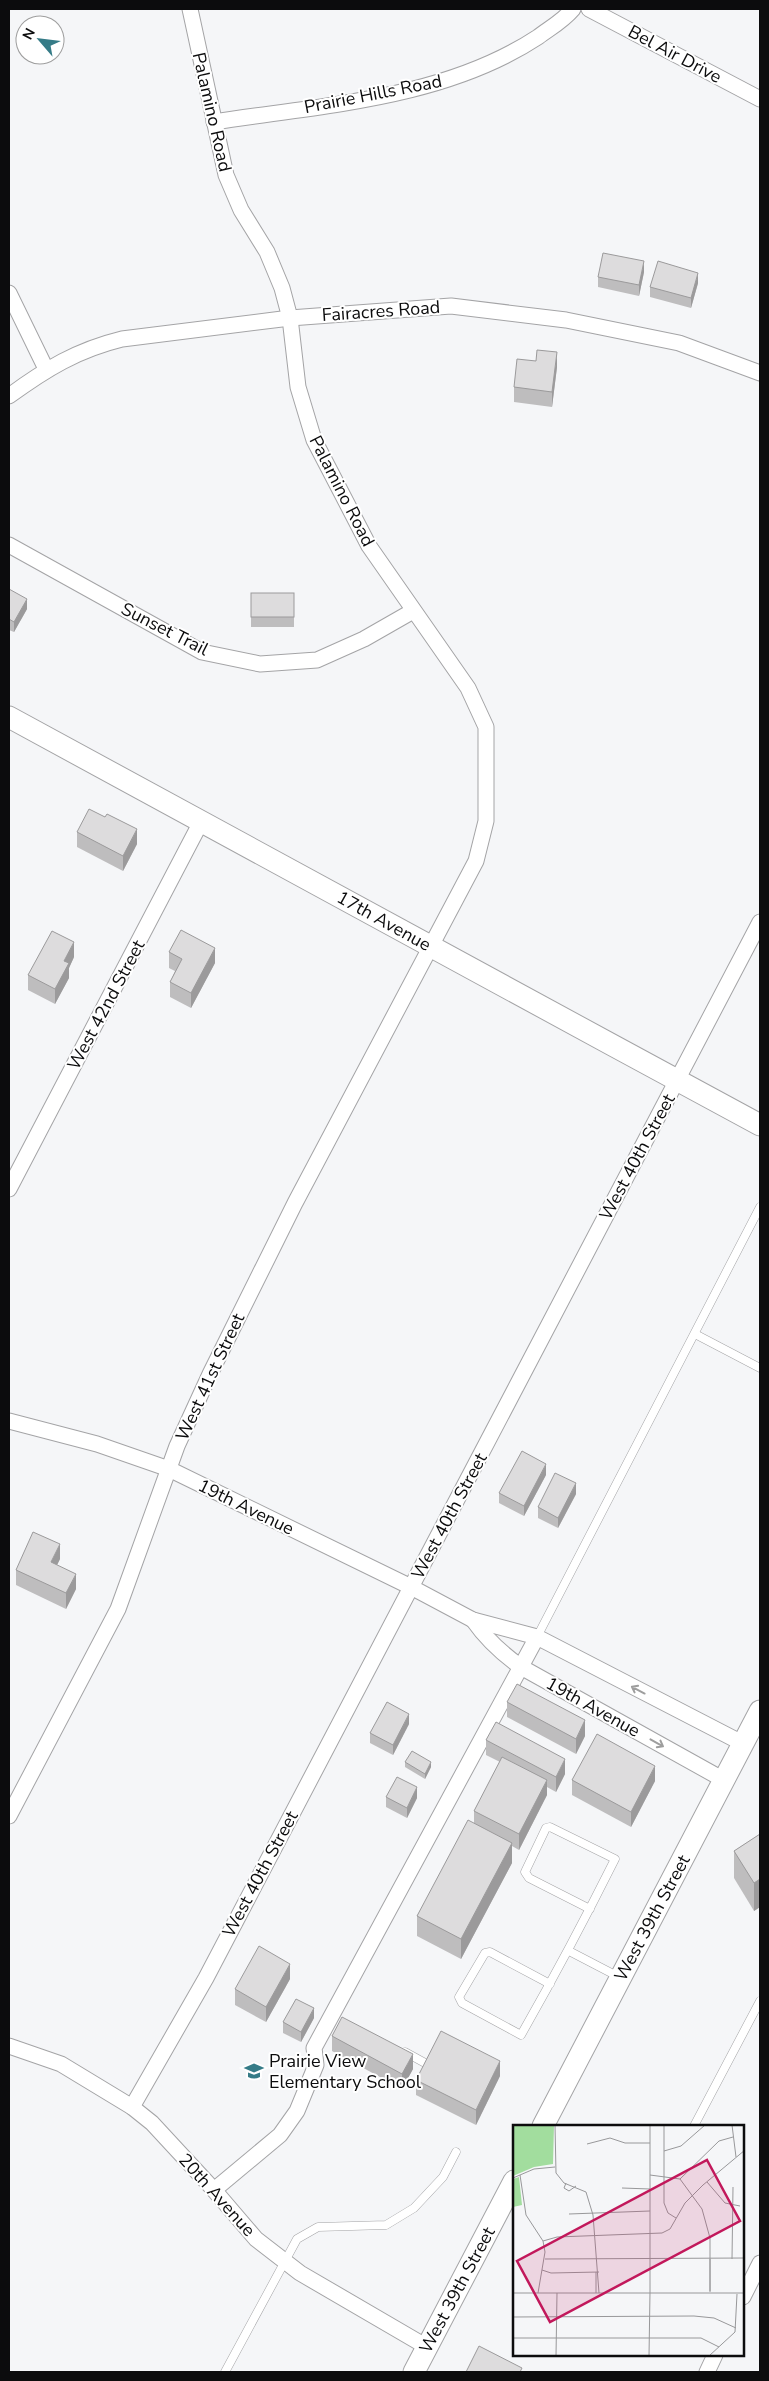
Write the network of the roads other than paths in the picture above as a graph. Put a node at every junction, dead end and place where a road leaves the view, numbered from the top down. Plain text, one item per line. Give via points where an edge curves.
1 (190, 9) edge
2 (573, 9) edge
3 (589, 9) edge
4 (760, 99) edge
5 (214, 122) junction
6 (9, 293) edge
7 (290, 318) junction
8 (46, 369) junction
9 (760, 372) edge
10 (9, 396) edge
11 (9, 545) edge
12 (413, 611) junction
13 (9, 717) edge
14 (202, 820) junction
15 (760, 922) edge
16 (430, 947) junction
17 (677, 1080) junction
18 (760, 1125) edge
19 (9, 1189) edge
20 (760, 1207) edge
21 (695, 1334) junction
22 (760, 1368) edge
23 (9, 1421) edge
24 (169, 1469) junction
25 (411, 1587) junction
26 (473, 1620) junction
27 (537, 1637) junction
28 (521, 1667) junction
29 (760, 1711) edge
30 (744, 1744) junction
31 (724, 1780) junction
32 (9, 1816) edge
33 (590, 1909) junction
34 (568, 1951) junction
35 (621, 1978) junction
36 (550, 1984) junction
37 (760, 2001) edge
38 (9, 2046) edge
39 (400, 2050) edge
40 (425, 2063) edge
41 (132, 2107) junction
42 (544, 2125) edge
43 (695, 2125) edge
44 (456, 2152) dead end
45 (513, 2183) edge
46 (214, 2190) junction
47 (284, 2261) junction
48 (760, 2263) edge
49 (748, 2290) edge
50 (427, 2347) junction
51 (715, 2356) edge
52 (225, 2372) edge
53 (414, 2372) edge
54 (707, 2372) edge

1 - 5 street, Palamino Road
2 - 5 street, Prairie Hills Road via 566,18 514,52 463,75 386,95
3 - 4 street, Bel Air Drive
5 - 7 street, Palamino Road via 230,184 275,270
6 - 8 street
7 - 8 street, Fairacres Road via 122,339 83,351
7 - 9 street, Fairacres Road via 451,306 566,320 679,343
7 - 12 street, Palamino Road via 298,387 314,440 369,546
8 - 10 street, Fairacres Road
11 - 12 street, Sunset Trail via 202,652 260,664 317,660 364,639
12 - 16 street, Palamino Road via 468,688 486,727 488,756 486,821 476,861
13 - 14 main road, 17th Avenue
14 - 16 main road, 17th Avenue
14 - 19 street, West 42nd Street
15 - 17 street, West 40th Street
16 - 17 main road, 17th Avenue
16 - 24 street, West 41st Street via 295,1203 210,1374
17 - 18 main road, 17th Avenue
17 - 25 street, West 40th Street
20 - 21 lane
21 - 22 lane
21 - 27 lane
23 - 24 street, 19th Avenue via 97,1444
24 - 25 street, 19th Avenue
24 - 32 street, West 41st Street via 118,1609
25 - 26 street, 19th Avenue
25 - 41 street, West 40th Street via 206,1978
26 - 27 street, 19th Avenue
26 - 28 street, 19th Avenue via 500,1653
27 - 28 street
30 -> 27 street, 19th Avenue
28 -> 31 street, 19th Avenue
28 - 46 street via 336,2016 314,2048 316,2065 297,2111 280,2135
29 - 30 main road, West 39th Street
30 - 31 main road, West 39th Street
31 - 35 main road, West 39th Street
33 - 33 lane via 615,1859 550,1827 546,1828 525,1872 529,1878
33 - 34 lane
34 - 35 lane
34 - 36 lane
35 - 42 main road, West 39th Street
36 - 36 lane via 485,1952 459,1998 462,2003 521,2035
37 - 43 lane
38 - 41 street, 20th Avenue via 61,2064
39 - 40 lane
41 - 46 street, 20th Avenue via 152,2123
44 - 47 lane via 443,2177 414,2208 386,2226 318,2227 297,2239
45 - 50 main road, West 39th Street
46 - 47 street, 20th Avenue via 256,2239
47 - 50 street, 20th Avenue
47 - 52 lane
48 - 49 street
50 - 53 main road, West 39th Street
51 - 54 street

